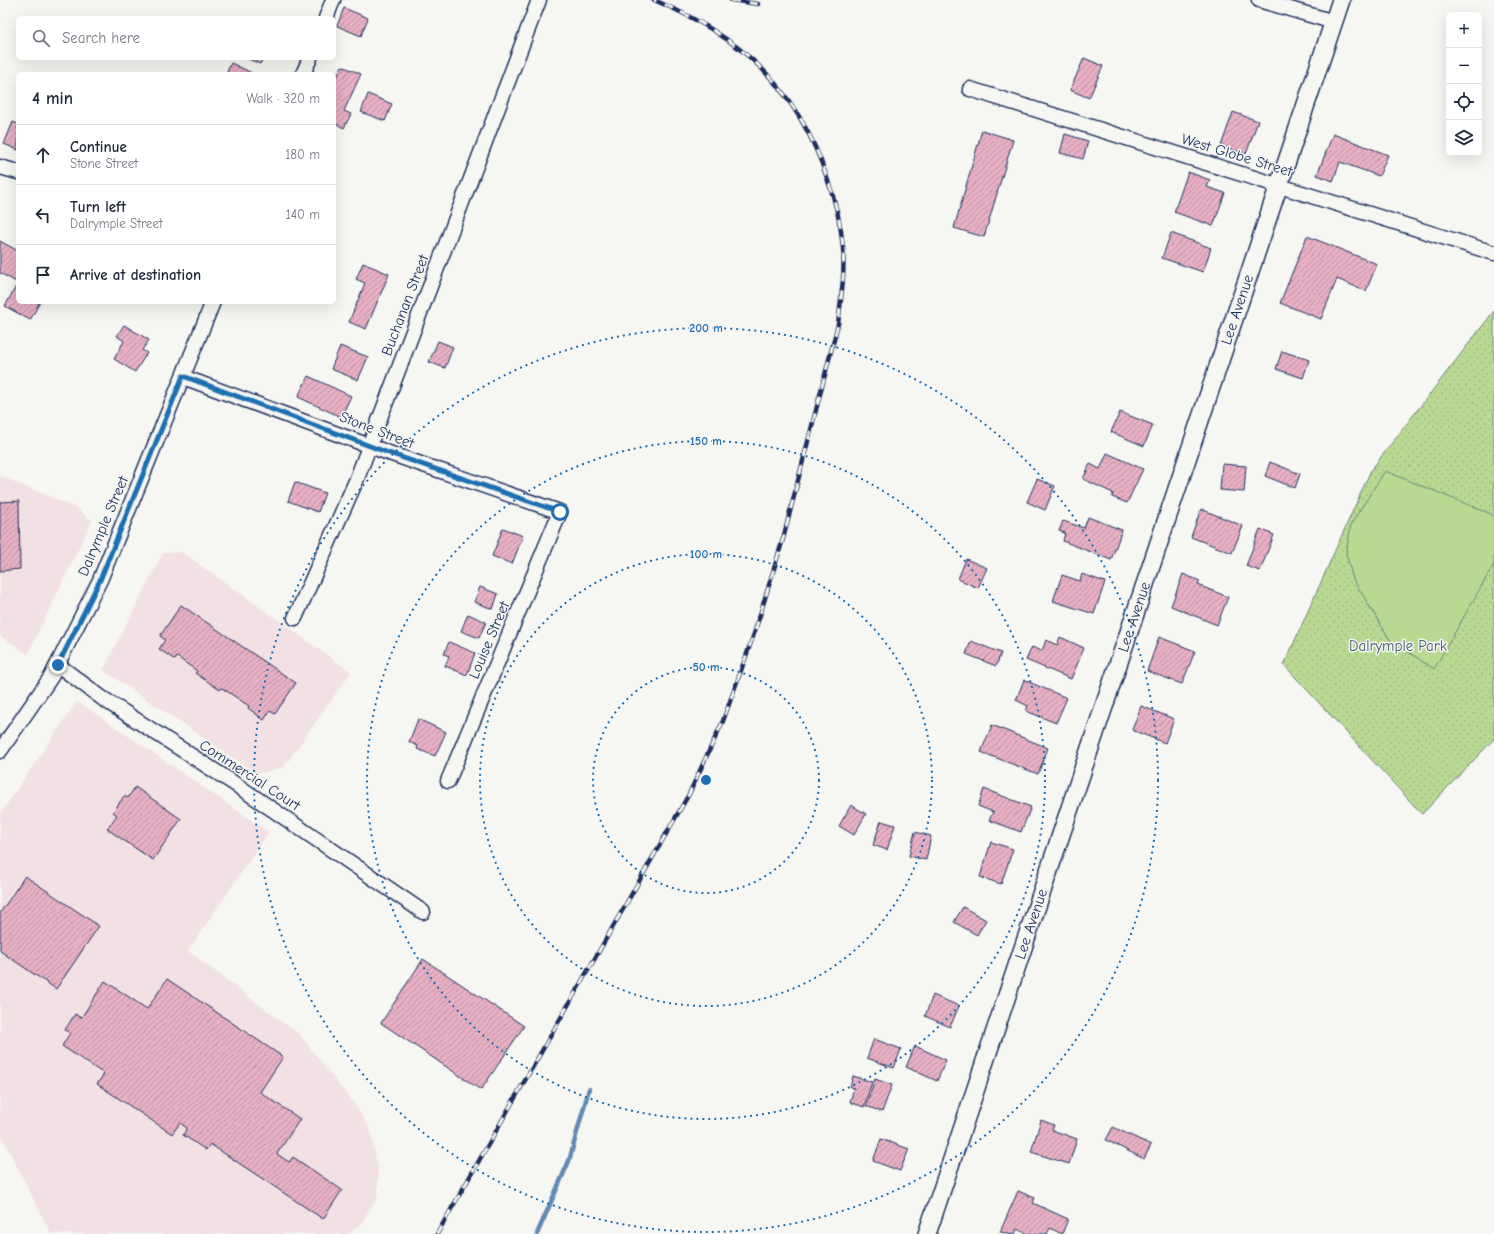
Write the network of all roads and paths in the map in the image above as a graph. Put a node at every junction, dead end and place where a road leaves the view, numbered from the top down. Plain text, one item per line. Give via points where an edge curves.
1 (333, 0) edge
2 (539, 0) edge
3 (1259, 0) edge
4 (1341, 0) edge
5 (327, 16) edge
6 (1334, 22) junction
7 (309, 60) edge
8 (304, 72) edge
9 (970, 90) dead end
10 (0, 167) edge
11 (16, 171) edge
12 (1278, 185) junction
13 (1494, 253) edge
14 (212, 304) edge
15 (183, 376) junction
16 (369, 445) junction
17 (560, 512) joint
18 (295, 618) dead end
19 (58, 665) junction
20 (0, 751) edge
21 (448, 781) dead end
22 (423, 912) dead end
23 (927, 1234) edge

1 - 5 street
2 - 16 street, Buchanan Street
3 - 6 street
4 - 6 street, Lee Avenue
6 - 12 street, Lee Avenue
7 - 8 street
9 - 12 street, West Globe Street
10 - 11 street
12 - 13 street, West Globe Street
12 - 23 street, Lee Avenue
14 - 15 street, Dalrymple Street
15 - 16 street, Stone Street
15 - 19 street, Dalrymple Street via 100,580
16 - 17 street, Stone Street
16 - 18 street, Buchanan Street via 356,481
17 - 21 street, Louise Street
19 - 20 street, Dalrymple Street
19 - 22 street, Commercial Court via 114,706 232,782

